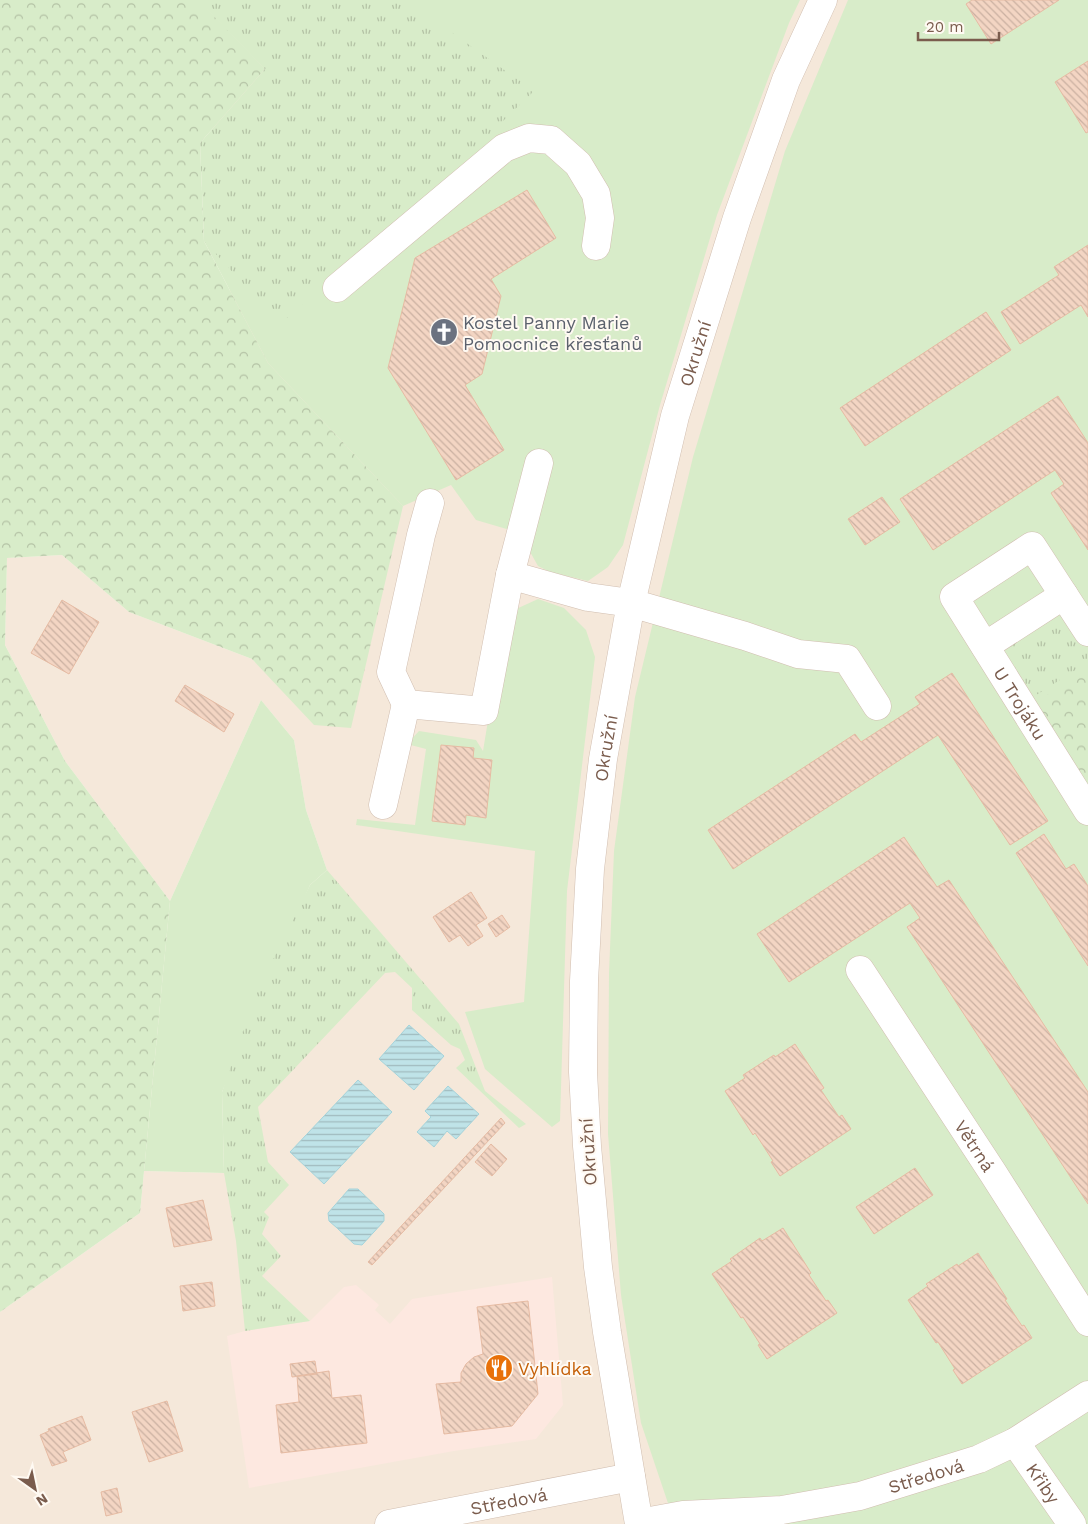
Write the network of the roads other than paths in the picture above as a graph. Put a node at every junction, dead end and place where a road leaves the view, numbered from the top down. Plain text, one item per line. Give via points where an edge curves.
1 (822, 0) edge
2 (596, 246) dead end
3 (336, 288) dead end
4 (539, 463) dead end
5 (430, 503) dead end
6 (510, 575) junction
7 (1064, 596) junction
8 (631, 603) junction
9 (1088, 632) edge
10 (984, 646) junction
11 (406, 704) junction
12 (877, 706) dead end
13 (383, 805) dead end
14 (1088, 811) edge
15 (860, 970) dead end
16 (1088, 1322) edge
17 (1088, 1395) edge
18 (1015, 1442) junction
19 (630, 1477) junction
20 (738, 1518) edge
21 (389, 1524) edge
22 (639, 1524) edge
23 (1072, 1524) edge

1 - 8 street, Okružní via 786,80 736,218 675,416
2 - 3 street via 600,218 596,194 578,164 551,140 529,138 504,148
4 - 6 street
5 - 11 street via 391,672
6 - 8 street via 588,597
6 - 11 street via 484,711
7 - 9 street
7 - 10 street
7 - 10 street, U Trojáku via 1032,546 954,597
8 - 12 street via 798,654 847,659
8 - 19 street, Okružní via 603,759 590,869 583,1072 598,1266
10 - 14 street, U Trojáku
11 - 13 street
15 - 16 street, Větrná
17 - 18 street, Středová
18 - 20 street, Středová via 979,1459 860,1496
18 - 23 street, Křiby
19 - 21 street, Středová
19 - 22 street, Okružní
20 - 22 street, Středová via 683,1515

